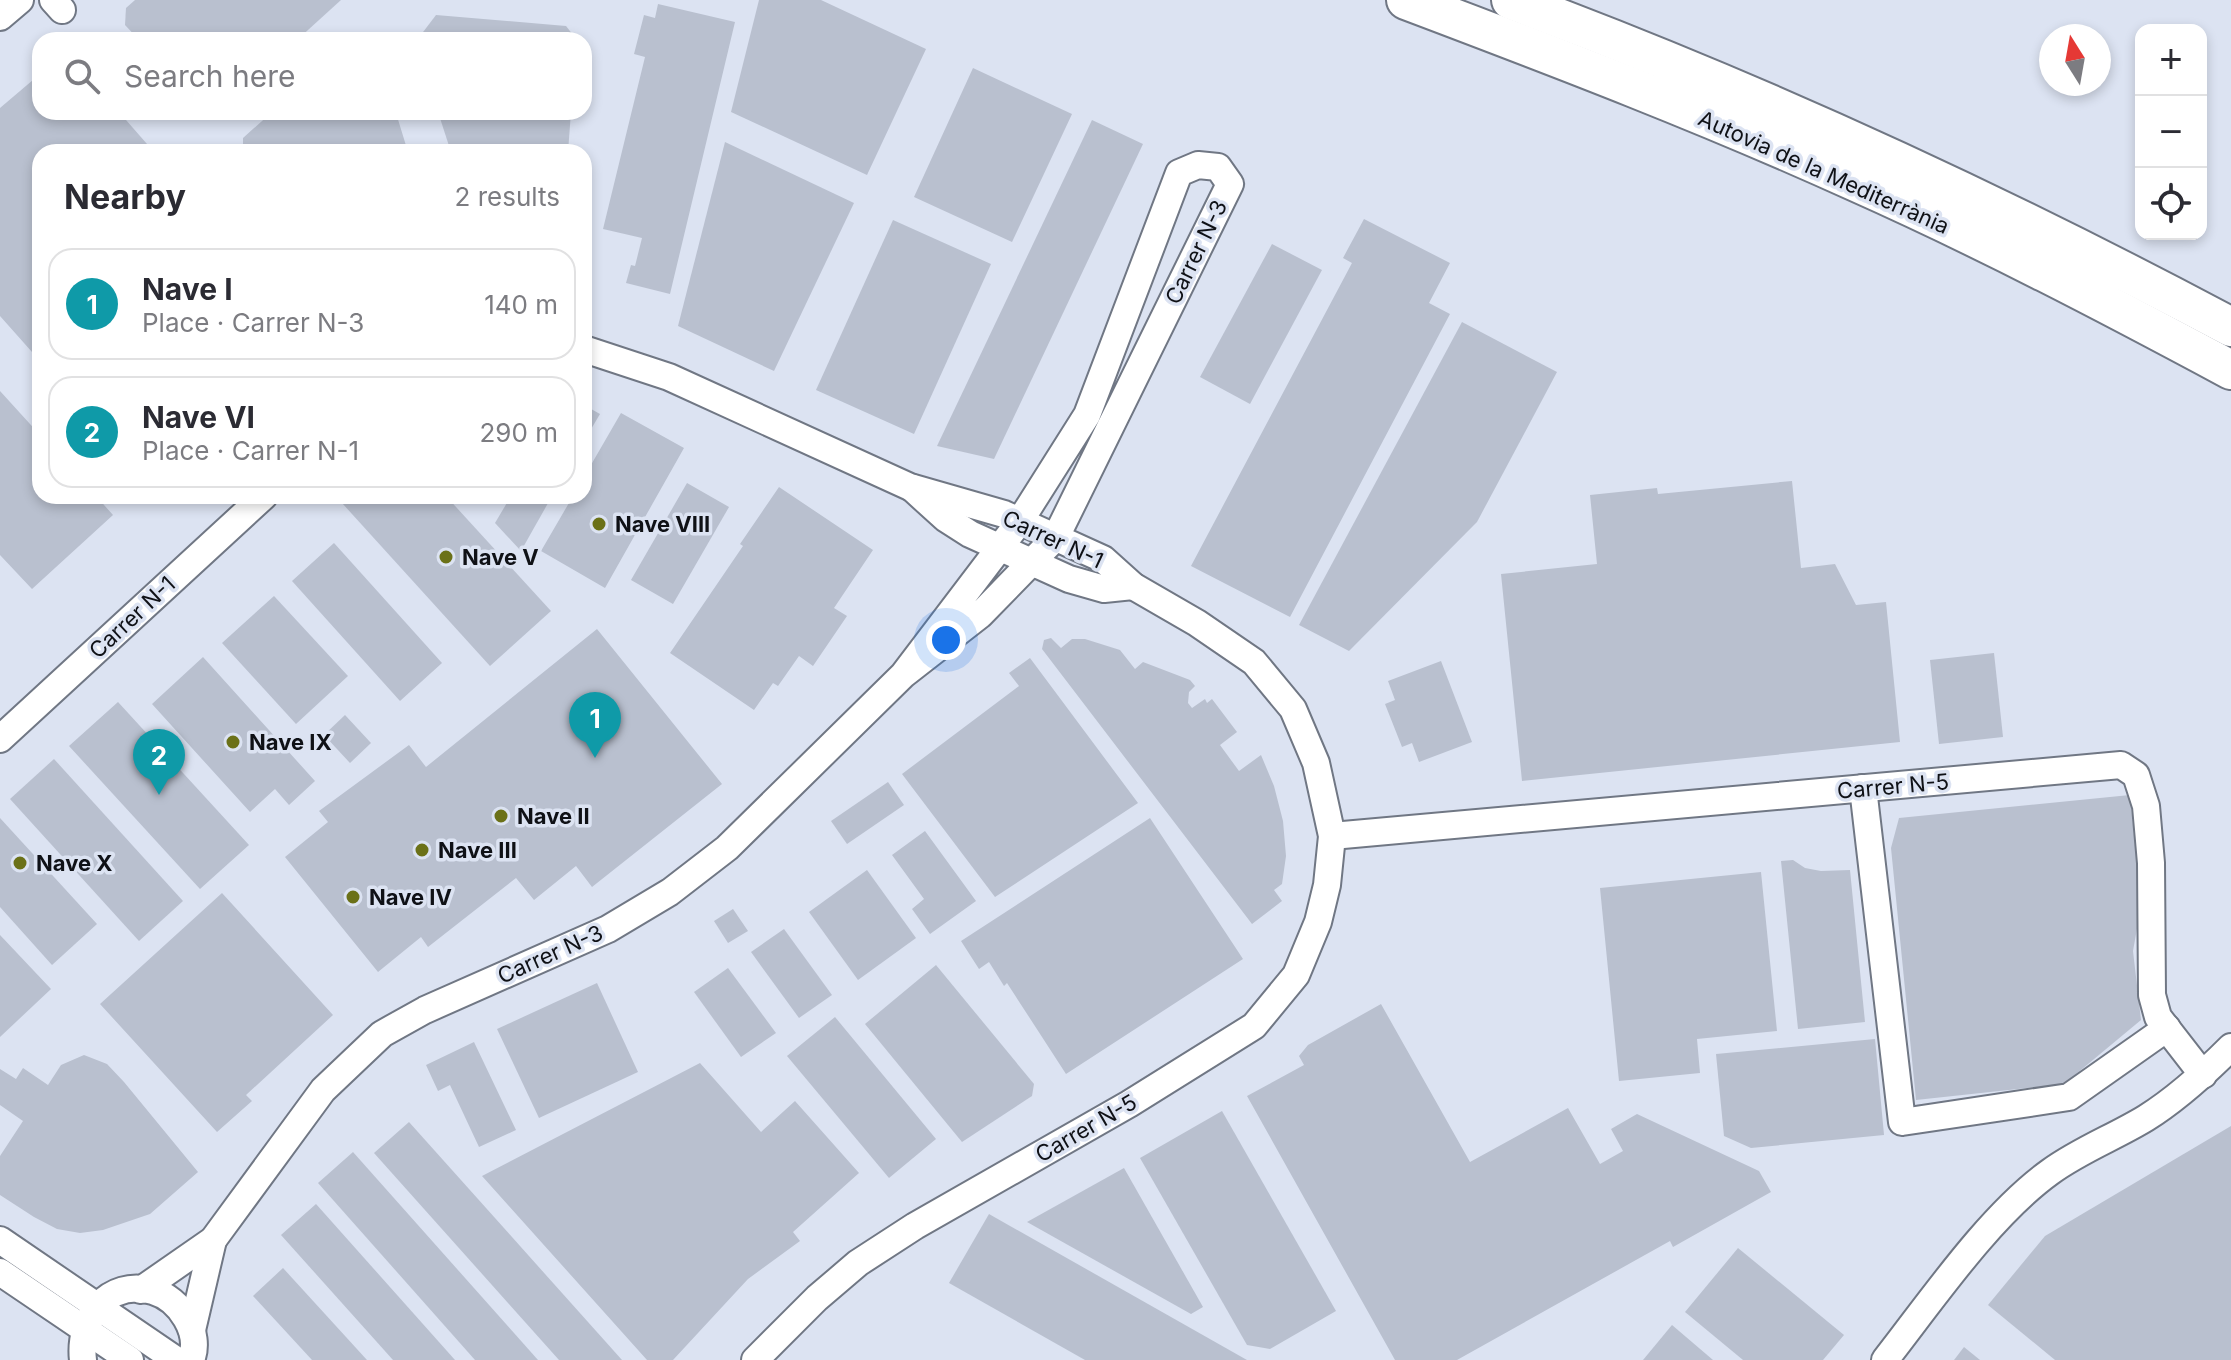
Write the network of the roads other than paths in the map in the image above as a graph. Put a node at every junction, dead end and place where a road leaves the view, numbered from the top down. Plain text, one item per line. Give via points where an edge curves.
1 (20, 0) edge
2 (1406, 0) edge
3 (1511, 0) edge
4 (0, 17) edge
5 (2231, 327) edge
6 (592, 352) edge
7 (2231, 370) edge
8 (910, 487) junction
9 (255, 504) edge
10 (1020, 521) junction
11 (1056, 537) junction
12 (999, 547) junction
13 (1032, 562) junction
14 (1133, 586) junction
15 (903, 675) junction
16 (0, 739) edge
17 (1863, 788) junction
18 (1332, 836) junction
19 (2167, 1028) junction
20 (2231, 1047) edge
21 (2203, 1075) junction
22 (0, 1240) edge
23 (213, 1240) junction
24 (0, 1272) edge
25 (141, 1290) junction
26 (91, 1318) junction
27 (192, 1330) junction
28 (83, 1360) edge
29 (130, 1360) edge
30 (176, 1360) edge
31 (191, 1360) edge
32 (755, 1360) edge
33 (1885, 1360) edge

1 - 4 street
2 - 7 highway, Autovia de la Mediterrània via 1856,182 2068,283
3 - 5 highway, Autovia de la Mediterrània via 1872,148 2086,250
6 - 8 street, Carrer N-1 via 669,377
8 - 10 street, Carrer N-1
8 - 12 street, Carrer N-1 via 945,518
9 - 16 street, Carrer N-1
10 - 11 street, Carrer N-1
10 - 11 street, Carrer N-3 via 1087,415 1179,173 1198,165 1218,167 1230,184
10 - 12 street, Carrer N-3
11 - 13 street, Carrer N-3
11 - 14 street, Carrer N-1 via 1103,559
12 - 13 street, Carrer N-1
12 - 15 street, Carrer N-3
13 - 14 street, Carrer N-1 via 1104,589
13 - 15 street, Carrer N-3 via 980,615
14 - 18 street, Carrer N-5 via 1254,662 1293,709 1316,763
15 - 23 street, Carrer N-3 via 727,848 670,892 608,929 382,1034 323,1090
17 - 18 street, Carrer N-5
17 - 19 street, Carrer N-5 via 2121,765 2136,775 2146,806 2151,863 2152,995
17 - 19 street via 1902,1122 2069,1097
18 - 32 street, Carrer N-5 via 1327,885 1307,949 1296,975 1254,1026 858,1263
19 - 21 street, Carrer N-5
20 - 21 street
21 - 33 street via 2147,1117 2049,1172 2016,1201
22 - 26 street
23 - 25 street
23 - 27 street
24 - 26 street
25 - 26 street via 109,1296
25 - 27 street via 154,1291 179,1306
26 - 28 street via 81,1337
26 - 29 street
26 - 30 street
27 - 31 street

